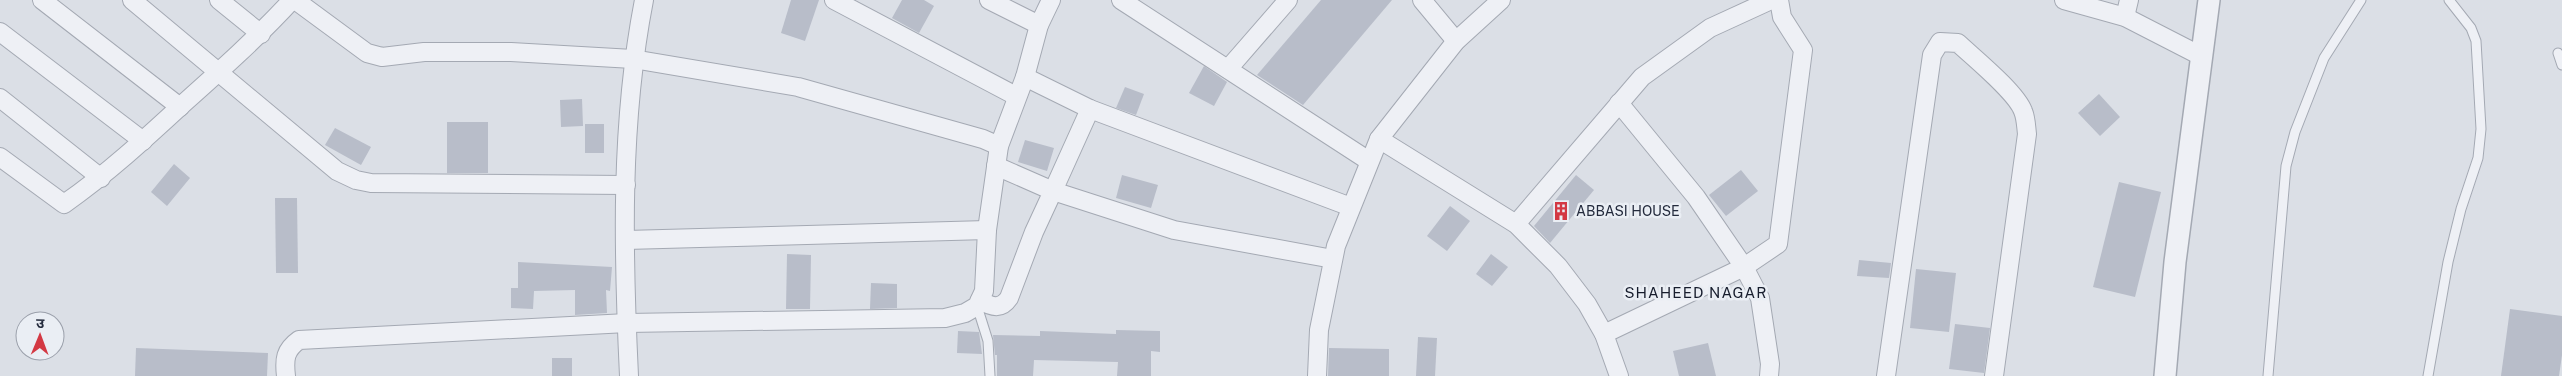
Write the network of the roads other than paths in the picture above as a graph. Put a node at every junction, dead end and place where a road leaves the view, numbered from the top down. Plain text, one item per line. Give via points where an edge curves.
1 (42, 0) edge
2 (132, 0) edge
3 (219, 0) edge
4 (294, 0) edge
5 (644, 0) edge
6 (834, 0) edge
7 (989, 0) edge
8 (1051, 0) edge
9 (1122, 0) edge
10 (1288, 0) edge
11 (1422, 0) edge
12 (1502, 0) edge
13 (1771, 0) edge
14 (1780, 0) edge
15 (2064, 0) edge
16 (2208, 0) edge
17 (2361, 0) edge
18 (2449, 0) edge
19 (2127, 8) edge
20 (1039, 25) junction
21 (0, 32) edge
22 (261, 34) junction
23 (1456, 41) junction
24 (2558, 53) dead end
25 (2201, 56) junction
26 (633, 59) junction
27 (2562, 65) edge
28 (1228, 69) junction
29 (220, 71) junction
30 (1025, 77) junction
31 (1016, 96) junction
32 (0, 98) edge
33 (1619, 103) junction
34 (180, 107) junction
35 (1090, 109) junction
36 (1378, 139) junction
37 (142, 141) junction
38 (999, 146) junction
39 (0, 157) edge
40 (1370, 161) junction
41 (996, 166) junction
42 (101, 178) junction
43 (626, 185) junction
44 (1053, 191) junction
45 (1351, 207) junction
46 (1516, 224) junction
47 (987, 230) junction
48 (626, 240) junction
49 (1333, 259) junction
50 (1744, 267) junction
51 (978, 303) junction
52 (627, 322) junction
53 (1604, 334) junction
54 (286, 376) edge
55 (630, 376) edge
56 (990, 376) edge
57 (1317, 376) edge
58 (1619, 376) edge
59 (1769, 376) edge
60 (1886, 376) edge
61 (1994, 376) edge
62 (2165, 376) edge
63 (2268, 376) edge
64 (2428, 376) edge

1 - 34 street
2 - 29 street
3 - 22 street
4 - 22 street
4 - 26 street via 367,53 382,57 424,52 511,52
5 - 26 street
6 - 31 street
7 - 20 street
8 - 20 street
9 - 28 street
10 - 28 street
11 - 23 street
12 - 23 street
13 - 33 street via 1710,28 1642,77
14 - 50 street via 1782,17 1803,50 1802,70 1778,244
15 - 19 street
16 - 25 street
17 - 63 lane via 2324,58 2286,166
18 - 64 lane via 2471,28 2476,41 2481,129 2478,158 2460,209 2448,262
19 - 25 street
20 - 30 street
21 - 37 street
22 - 29 street
23 - 36 street
24 - 27 lane
25 - 62 street via 2175,262
26 - 38 street via 798,88
26 - 43 street
28 - 40 street
29 - 34 street
29 - 43 street via 337,171 356,180 371,183
30 - 31 street
30 - 35 street
31 - 38 street
32 - 42 street
33 - 46 street
33 - 50 street via 1696,196
34 - 37 street
35 - 44 street
35 - 45 street
36 - 40 street
36 - 46 street
37 - 42 street
38 - 41 street
39 - 42 street via 64,204
40 - 45 street
41 - 44 street
41 - 47 street
43 - 48 street
44 - 49 street via 1174,230
44 - 51 street via 1010,298 998,306
45 - 49 street
46 - 53 street via 1558,266 1587,304
47 - 48 street
47 - 51 street via 984,291
48 - 52 street
49 - 57 street via 1318,330
50 - 53 street
50 - 59 street via 1760,298
51 - 52 street via 965,313 945,318
51 - 56 lane via 988,340
52 - 54 street via 299,340 289,347 284,359
52 - 55 street
53 - 58 street
60 - 61 street via 1932,55 1940,42 1949,41 1958,43 2014,97 2023,109 2026,122

